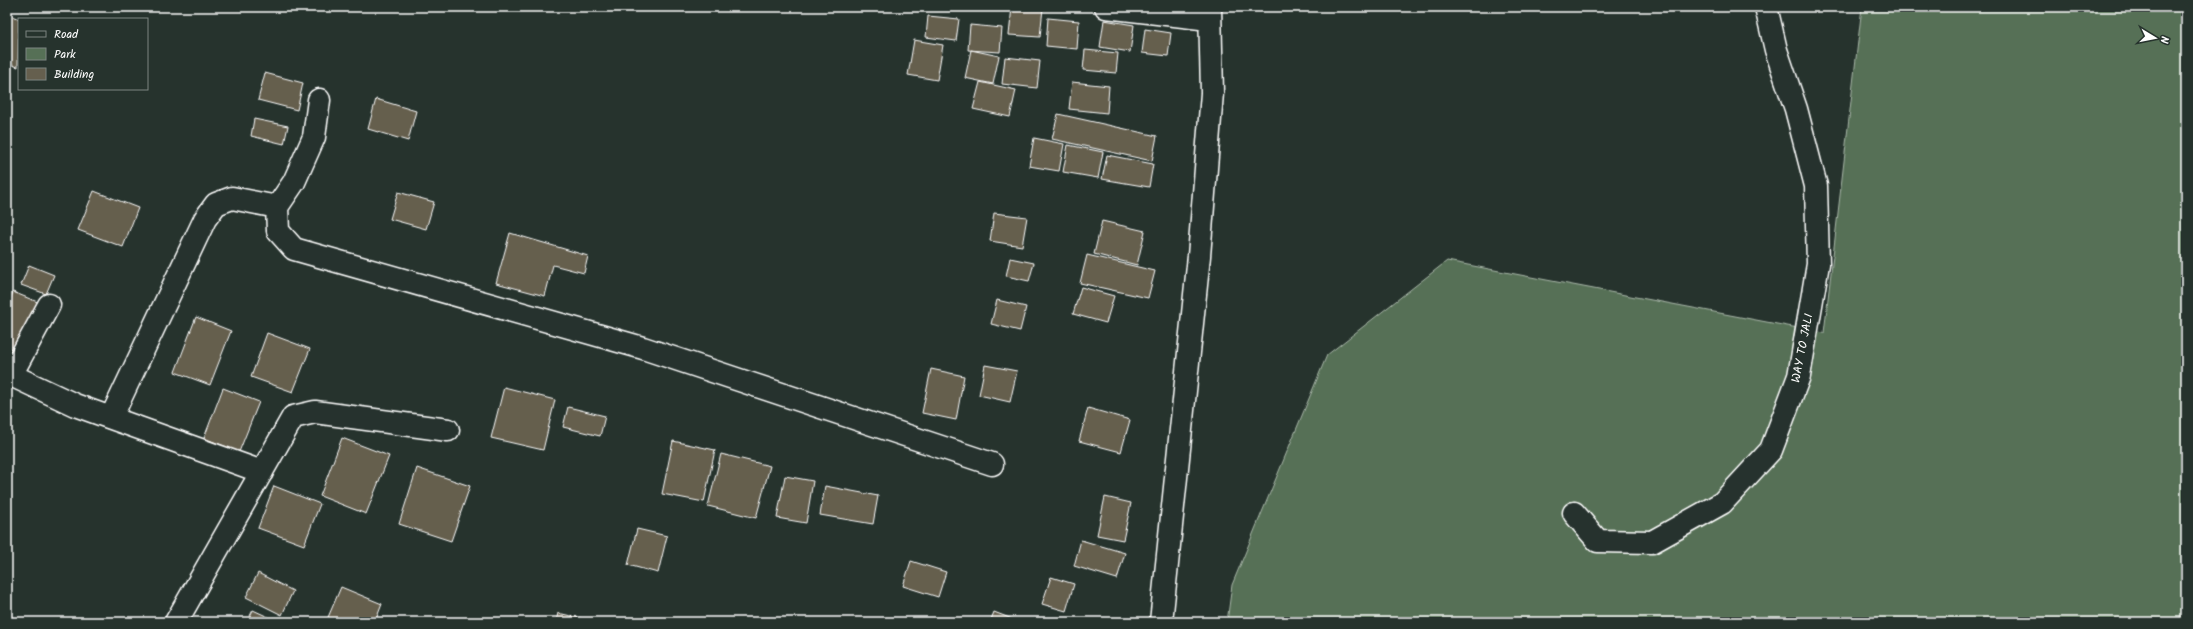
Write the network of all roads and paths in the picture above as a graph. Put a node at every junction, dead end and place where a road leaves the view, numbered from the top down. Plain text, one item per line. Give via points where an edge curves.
1 (1106, 7) edge
2 (1766, 7) edge
3 (1209, 13) edge
4 (319, 100) dead end
5 (277, 207) junction
6 (49, 305) dead end
7 (9, 374) edge
8 (111, 418) junction
9 (448, 430) dead end
10 (992, 464) dead end
11 (262, 472) junction
12 (1574, 513) dead end
13 (176, 622) edge
14 (1161, 622) edge

1 - 3 street
2 - 12 street, WAY TO JALI via 1816,186 1818,264 1799,376 1771,450 1722,503 1652,542 1598,541
3 - 14 street via 1212,93 1201,232
4 - 5 street via 314,137 294,182
5 - 8 street via 232,198 216,204 205,219
5 - 10 street via 278,231 294,249 643,348
6 - 7 street
7 - 8 street via 75,405
8 - 11 street
9 - 11 street via 315,412 293,417
11 - 13 street

